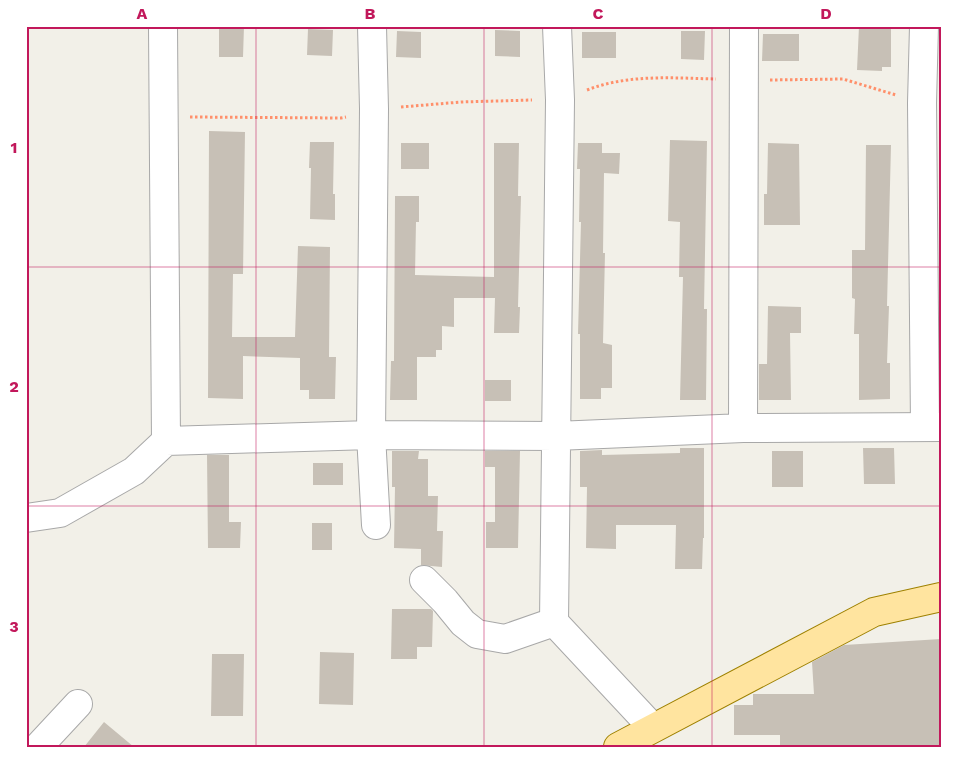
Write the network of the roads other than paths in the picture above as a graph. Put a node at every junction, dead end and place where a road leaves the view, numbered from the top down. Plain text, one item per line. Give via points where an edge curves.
1 (163, 26) edge
2 (372, 26) edge
3 (557, 26) edge
4 (744, 26) edge
5 (924, 26) edge
6 (933, 426) edge
7 (743, 428) junction
8 (371, 435) junction
9 (556, 436) junction
10 (166, 440) junction
11 (26, 518) edge
12 (376, 525) dead end
13 (424, 580) dead end
14 (941, 597) edge
15 (554, 622) junction
16 (78, 704) dead end
17 (653, 728) junction
18 (38, 747) edge
19 (618, 747) edge

1 - 10 street
2 - 8 street
3 - 9 street via 560,110
4 - 7 street
5 - 6 street via 922,103
6 - 7 street
7 - 9 street
8 - 9 street
8 - 10 street
8 - 12 street
9 - 15 street
10 - 11 street via 134,471 60,513
13 - 15 street via 477,634 504,640
14 - 17 main road via 874,612
15 - 17 street
16 - 18 street
17 - 19 main road

